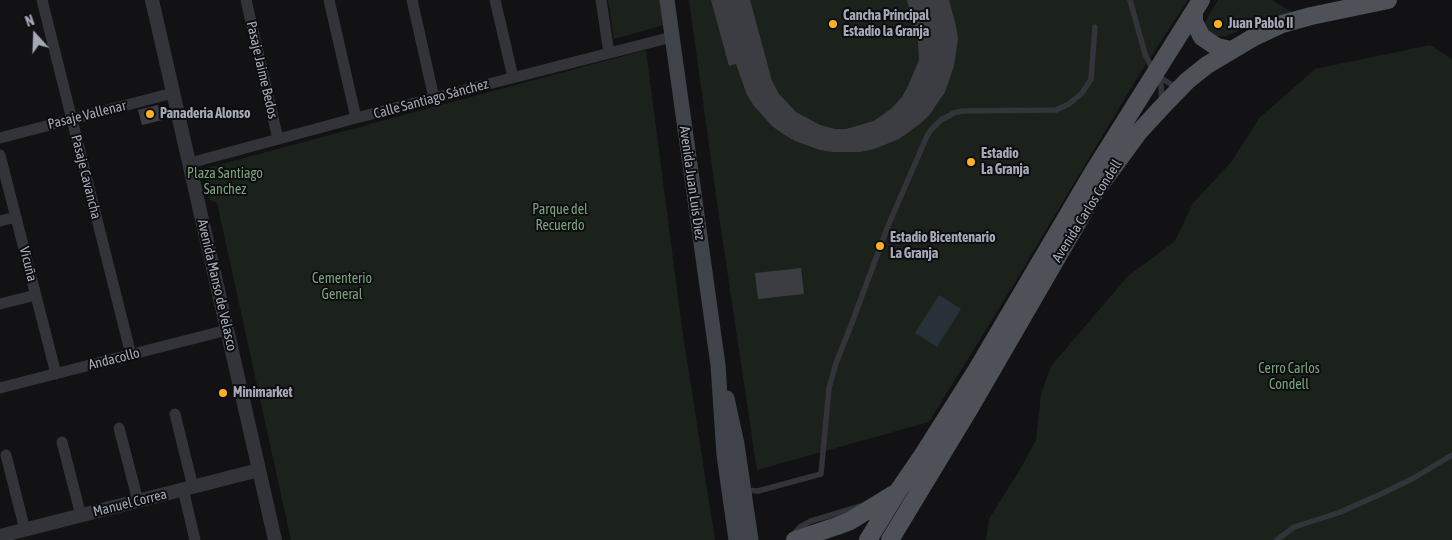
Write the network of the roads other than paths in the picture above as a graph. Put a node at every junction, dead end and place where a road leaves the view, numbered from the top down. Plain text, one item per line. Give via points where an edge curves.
1 (42, 0) edge
2 (152, 0) edge
3 (246, 0) edge
4 (328, 0) edge
5 (412, 0) edge
6 (495, 0) edge
7 (601, 0) edge
8 (667, 0) edge
9 (1130, 0) edge
10 (1388, 0) edge
11 (1198, 6) edge
12 (1095, 27) dead end
13 (672, 37) junction
14 (1231, 50) junction
15 (610, 53) junction
16 (1156, 75) junction
17 (513, 77) junction
18 (1187, 81) junction
19 (173, 93) junction
20 (434, 98) junction
21 (1162, 106) junction
22 (356, 118) junction
23 (72, 119) junction
24 (0, 138) edge
25 (278, 139) junction
26 (0, 155) edge
27 (190, 163) junction
28 (16, 217) junction
29 (0, 221) edge
30 (36, 295) junction
31 (0, 304) edge
32 (227, 330) junction
33 (131, 355) junction
34 (718, 365) junction
35 (56, 374) junction
36 (0, 388) edge
37 (176, 414) dead end
38 (119, 428) dead end
39 (62, 442) dead end
40 (6, 455) dead end
41 (1452, 455) edge
42 (260, 470) junction
43 (188, 488) junction
44 (744, 490) junction
45 (892, 495) junction
46 (138, 501) junction
47 (81, 516) junction
48 (25, 530) junction
49 (894, 534) edge
50 (0, 536) edge
51 (195, 540) edge
52 (275, 540) edge
53 (736, 540) edge
54 (751, 540) edge
55 (788, 540) edge
56 (795, 540) edge
57 (868, 540) edge
58 (873, 540) edge
59 (1277, 540) edge

1 - 23 street, Pasaje Cavancha
2 - 19 street, Avenida Manso de Velasco
3 - 25 street, Pasaje Jaime Bedos
4 - 22 street
5 - 20 street
6 - 17 street
7 - 15 street
8 - 13 main road, Avenida Juan Luis Diez
9 - 16 lane via 1145,54
10 - 14 main road, Avenida Carlos Condell via 1282,24
11 - 14 main road via 1194,22 1202,36 1217,47
11 - 16 main road, Avenida Carlos Condell
12 - 44 lane via 1090,79 1082,94 1069,104 1056,110 962,111 941,120 931,130 888,226 836,363 829,388 821,474 758,491
13 - 15 street, Calle Santiago Sánchez
13 - 34 main road, Avenida Juan Luis Diez
14 - 18 main road, Avenida Carlos Condell
15 - 17 street, Calle Santiago Sánchez
16 - 18 lane via 1172,84
16 - 21 lane via 1161,85
16 - 45 main road, Avenida Carlos Condell via 1117,133 976,371 922,456
17 - 20 street, Calle Santiago Sánchez
18 - 21 main road, Avenida Carlos Condell
19 - 23 street, Pasaje Vallenar
19 - 27 street, Avenida Manso de Velasco
20 - 22 street, Calle Santiago Sánchez
21 - 49 main road, Avenida Carlos Condell via 1095,192
22 - 25 street, Calle Santiago Sánchez
23 - 24 street, Pasaje Vallenar
23 - 33 street, Pasaje Cavancha
25 - 27 street, Calle Santiago Sánchez
26 - 28 street, Vicuña
27 - 32 street, Avenida Manso de Velasco
28 - 29 street
28 - 30 street, Vicuña
30 - 31 street
30 - 35 street, Vicuña
32 - 33 street, Andacollo
32 - 42 street, Avenida Manso de Velasco
33 - 35 street, Andacollo
34 - 44 main road, Avenida Juan Luis Diez via 733,423
34 - 53 main road, Avenida Juan Luis Diez via 724,455
35 - 36 street, Andacollo
37 - 43 street
38 - 46 street
39 - 47 street
40 - 48 street
41 - 59 lane via 1381,494 1338,513 1294,527
42 - 43 street, Manuel Correa
42 - 52 street, Avenida Manso de Velasco
43 - 46 street, Manuel Correa
43 - 51 street
44 - 54 main road, Avenida Juan Luis Diez
45 - 55 lane via 810,521
45 - 56 main road via 844,524
45 - 57 main road, Avenida Carlos Condell
46 - 47 street, Manuel Correa
47 - 48 street, Manuel Correa
48 - 50 street, Manuel Correa
49 - 58 main road

